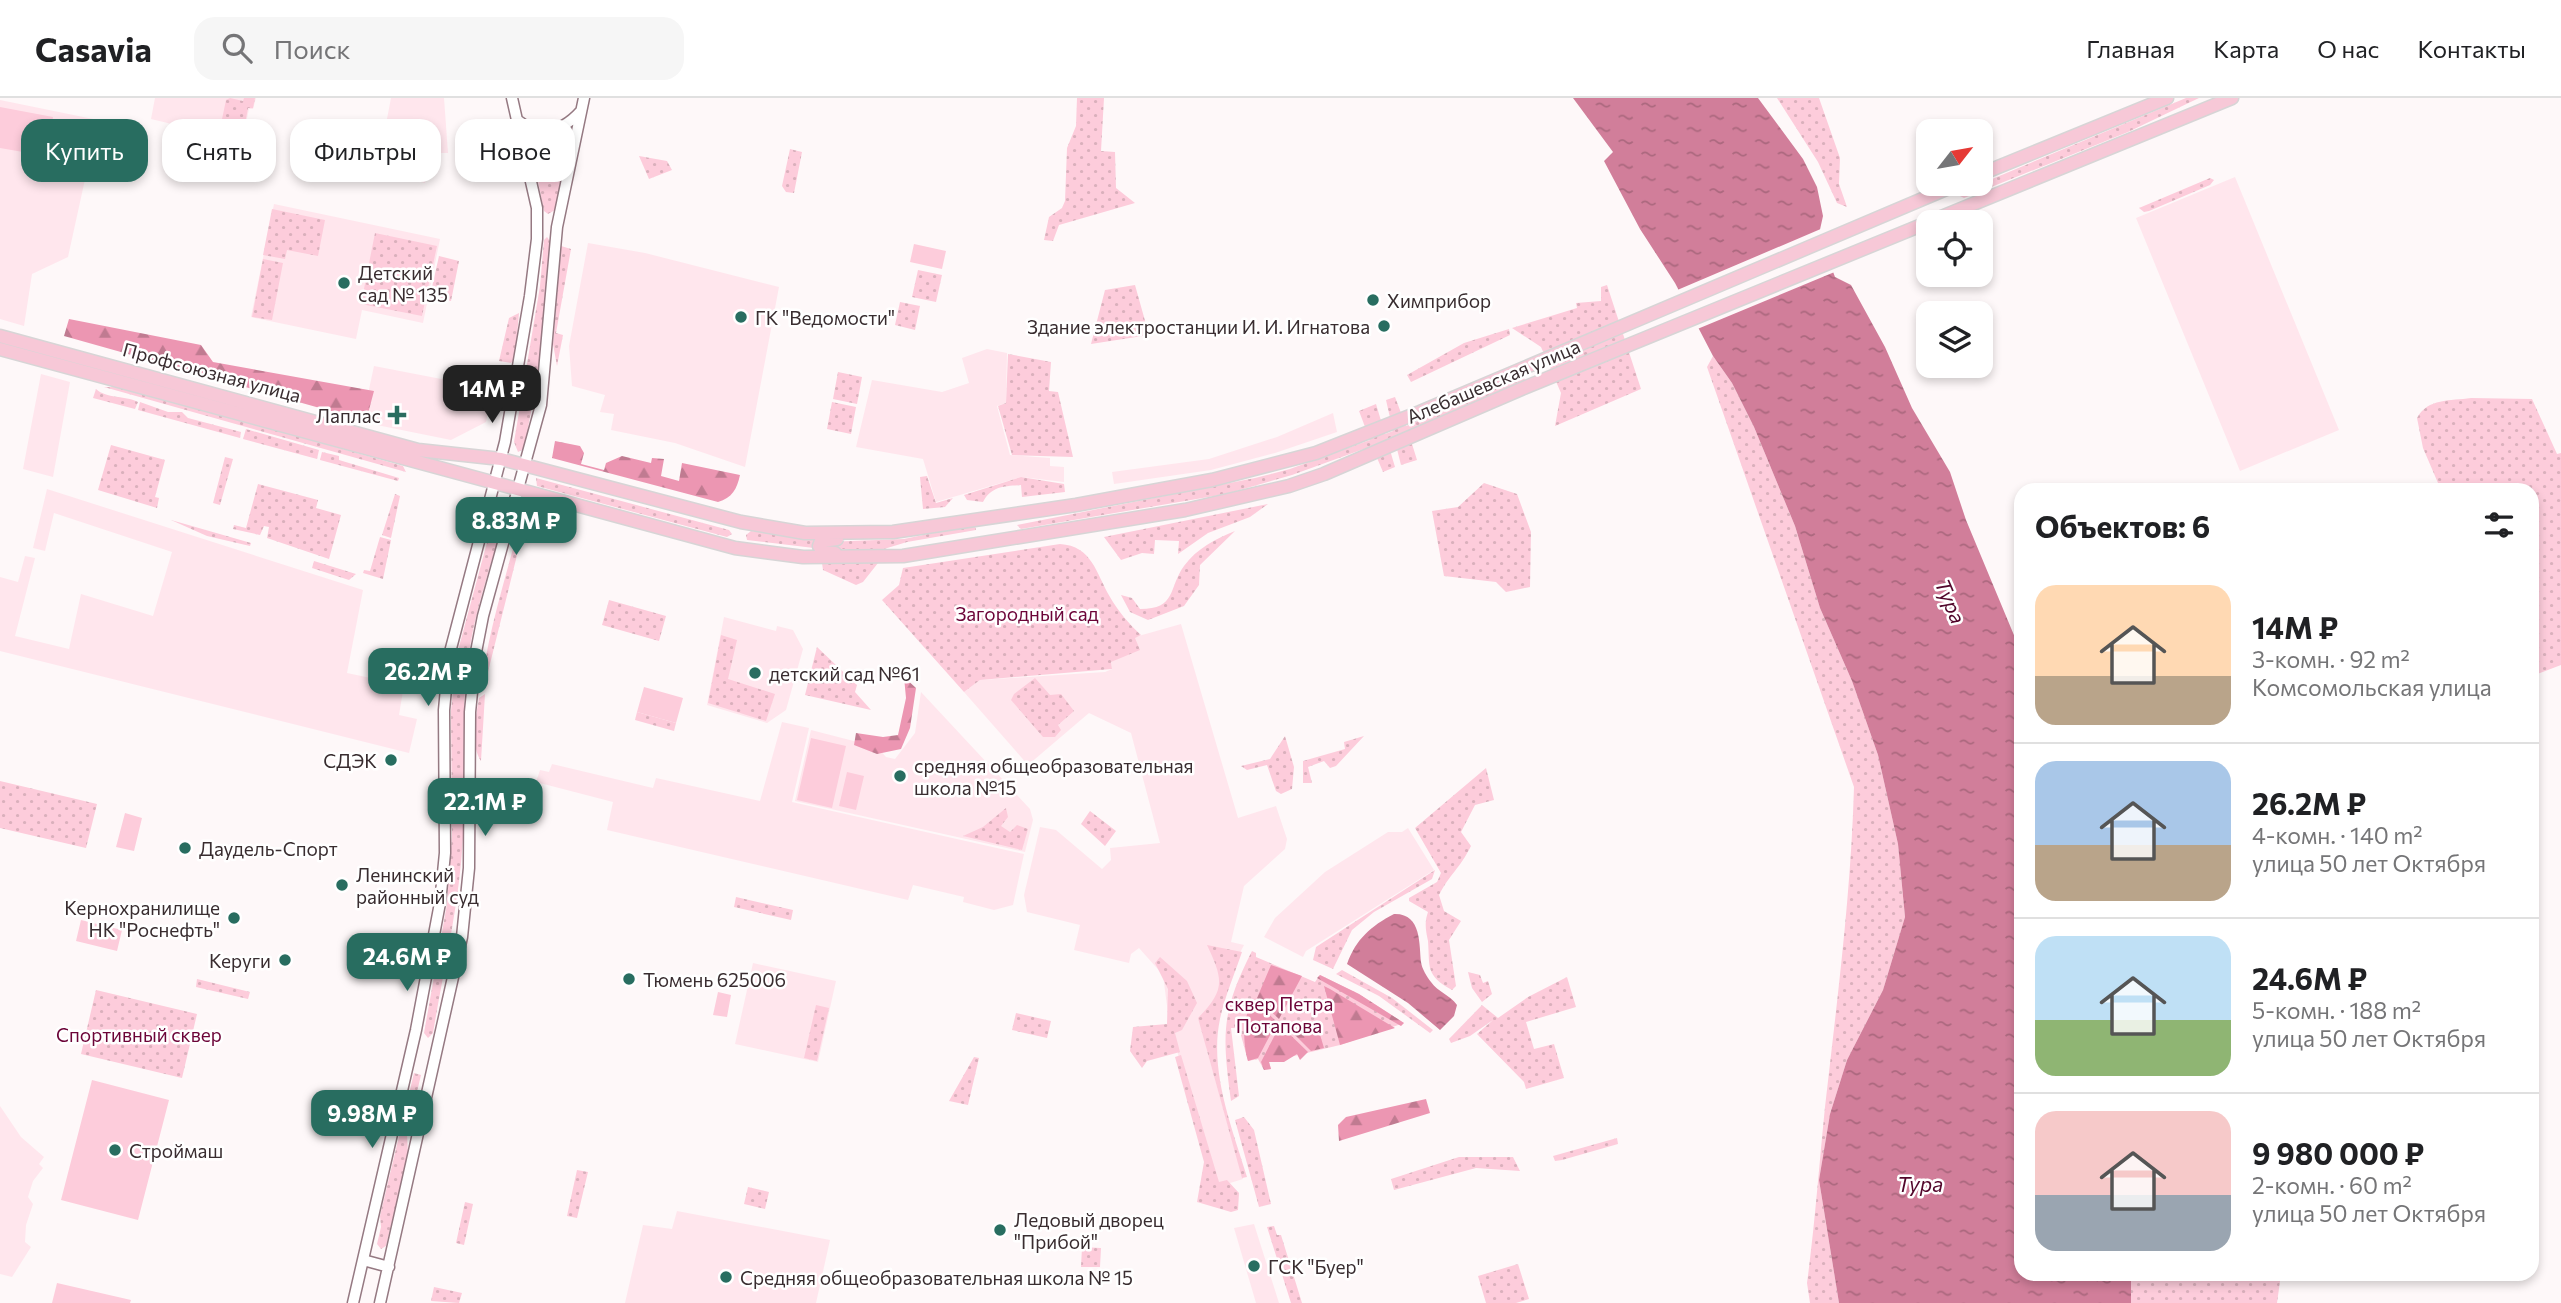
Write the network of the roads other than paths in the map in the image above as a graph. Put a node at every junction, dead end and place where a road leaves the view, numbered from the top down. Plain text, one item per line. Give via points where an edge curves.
1 (512, 98) edge
2 (2167, 98) edge
3 (2232, 98) edge
4 (583, 104) edge
5 (517, 119) edge
6 (571, 119) edge
7 (1993, 169) edge
8 (531, 182) edge
9 (1929, 196) edge
10 (1956, 196) edge
11 (1917, 201) junction
12 (1968, 205) junction
13 (1940, 210) edge
14 (1956, 210) edge
15 (1916, 226) edge
16 (0, 336) edge
17 (0, 349) edge
18 (501, 459) junction
19 (527, 466) junction
20 (495, 483) junction
21 (520, 489) junction
22 (1061, 506) junction
23 (959, 520) junction
24 (741, 522) joint
25 (1044, 532) junction
26 (867, 533) junction
27 (735, 548) joint
28 (940, 548) junction
29 (848, 558) junction
30 (363, 1260) junction
31 (389, 1267) junction
32 (353, 1303) edge
33 (380, 1303) edge

1 - 5 main road
2 - 7 main road
3 - 12 main road, Алебашевская улица
4 - 6 main road
4 - 19 main road via 557,227 541,405
8 - 18 main road via 537,239
9 - 11 main road, Алебашевская улица
10 - 12 main road
11 - 13 main road via 1933,198
11 - 22 main road, Алебашевская улица via 1354,439 1243,473
12 - 14 main road, Алебашевская улица
15 - 25 main road, Алебашевская улица via 1289,486 1216,504
16 - 18 main road, Профсоюзная улица via 418,450
17 - 20 main road, Профсоюзная улица
18 - 19 main road, Профсоюзная улица
18 - 20 main road
19 - 21 main road
19 - 24 main road, Профсоюзная улица
20 - 21 main road, Профсоюзная улица
20 - 30 main road via 449,656 440,904
21 - 27 main road, Профсоюзная улица
21 - 31 main road via 476,652 470,712 470,868 462,936
22 - 23 main road, Алебашевская улица
22 - 25 main road via 1014,524 1020,531
23 - 26 main road, Алебашевская улица
23 - 28 main road via 976,524 979,530 953,538
24 - 26 main road, Алебашевская улица via 805,533
25 - 28 main road, Алебашевская улица
26 - 29 main road via 819,543 823,552
27 - 29 main road, Алебашевская улица
28 - 29 main road, Алебашевская улица via 903,556
30 - 31 main road
30 - 32 main road
31 - 33 main road

